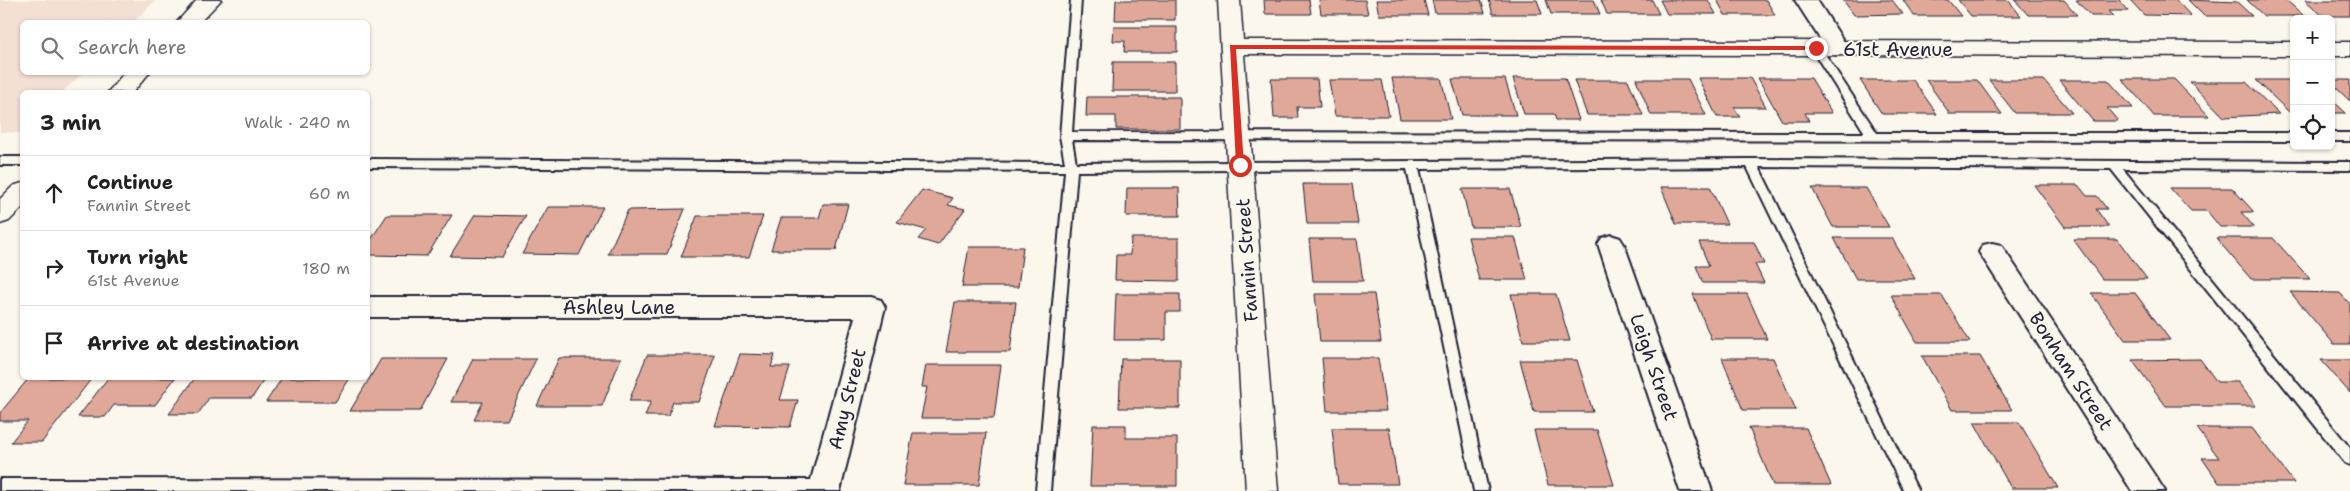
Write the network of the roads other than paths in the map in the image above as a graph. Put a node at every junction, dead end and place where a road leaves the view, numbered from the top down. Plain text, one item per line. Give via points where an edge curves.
1 (210, 0) edge
2 (1076, 0) edge
3 (1229, 0) edge
4 (1806, 0) edge
5 (190, 20) edge
6 (1232, 47) junction
7 (1826, 48) junction
8 (2290, 49) edge
9 (2335, 50) edge
10 (2350, 50) edge
11 (136, 75) edge
12 (122, 90) edge
13 (1066, 136) junction
14 (1238, 136) junction
15 (1873, 136) junction
16 (2290, 136) edge
17 (2335, 136) edge
18 (2350, 136) edge
19 (0, 161) edge
20 (20, 161) edge
21 (370, 163) edge
22 (1751, 163) junction
23 (1240, 165) junction
24 (1412, 165) junction
25 (2114, 165) junction
26 (2350, 166) edge
27 (1071, 167) junction
28 (20, 194) edge
29 (0, 214) edge
30 (1611, 244) dead end
31 (1992, 252) dead end
32 (871, 307) joint
33 (370, 308) edge
34 (2350, 459) edge
35 (0, 485) edge
36 (825, 488) edge
37 (1043, 491) edge
38 (1262, 491) edge
39 (1481, 491) edge
40 (1696, 491) edge
41 (1911, 491) edge
42 (2149, 491) edge

1 - 5 street
2 - 13 lane
3 - 6 street, Fannin Street
4 - 7 street
6 - 7 street, 61st Avenue
6 - 14 street, Fannin Street
7 - 8 street, 61st Avenue
7 - 15 lane
9 - 10 street
11 - 12 street
13 - 14 lane
13 - 27 lane
14 - 15 lane
14 - 23 street, Fannin Street
15 - 16 lane
17 - 18 lane
19 - 20 lane
21 - 27 lane
22 - 24 lane
22 - 25 lane
22 - 41 lane
23 - 24 lane
23 - 27 lane
23 - 38 street, Fannin Street
24 - 39 lane
25 - 26 lane
25 - 34 lane
27 - 37 lane
28 - 29 street
30 - 40 street, Leigh Street
31 - 42 street, Bonham Street
32 - 33 street, Ashley Lane
32 - 36 street, Amy Street
35 - 36 lane

